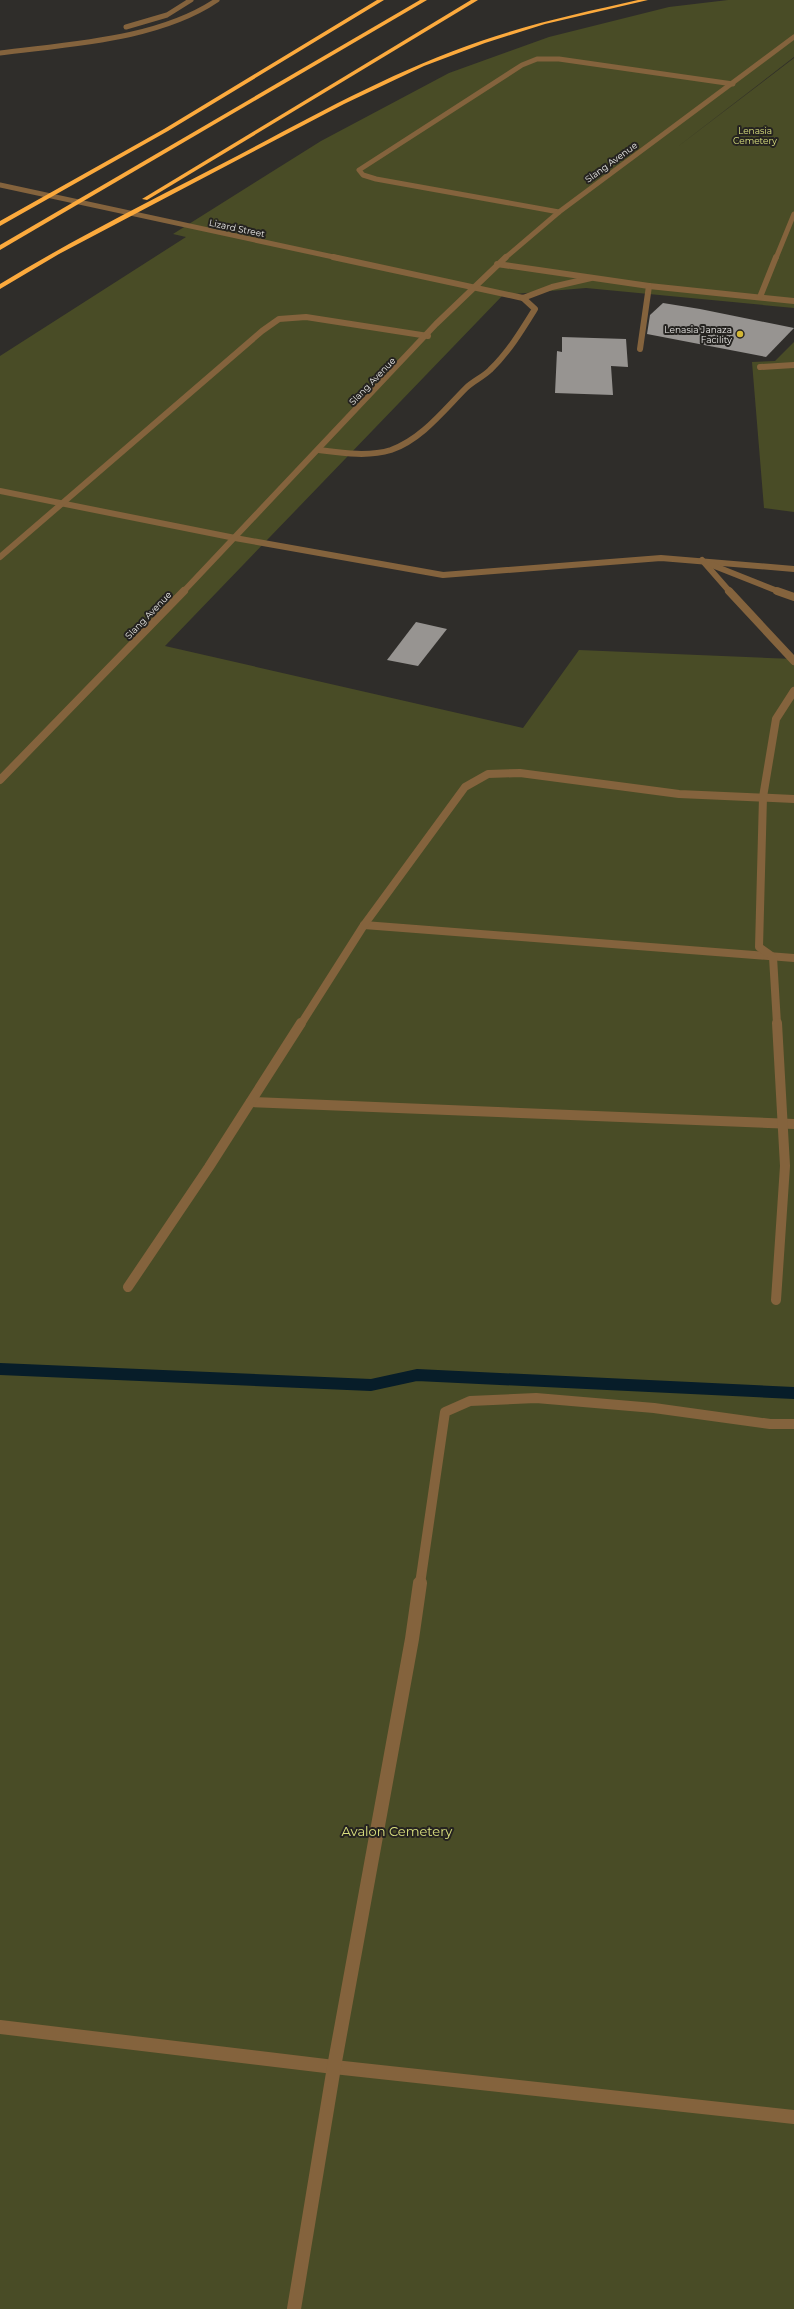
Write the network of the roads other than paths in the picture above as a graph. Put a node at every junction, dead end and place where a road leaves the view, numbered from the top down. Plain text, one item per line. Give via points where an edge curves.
1 (190, 0) edge
2 (218, 0) edge
3 (381, 0) edge
4 (424, 0) edge
5 (475, 0) edge
6 (645, 0) edge
7 (122, 28) dead end
8 (78, 37) dead end
9 (794, 37) edge
10 (0, 53) edge
11 (733, 84) junction
12 (0, 185) edge
13 (559, 212) junction
14 (794, 214) edge
15 (0, 224) edge
16 (0, 248) edge
17 (50, 256) junction
18 (497, 264) junction
19 (591, 278) junction
20 (649, 286) junction
21 (0, 287) edge
22 (471, 288) junction
23 (523, 298) junction
24 (760, 298) junction
25 (794, 301) edge
26 (428, 336) junction
27 (640, 349) dead end
28 (794, 365) edge
29 (760, 367) dead end
30 (319, 450) junction
31 (0, 491) edge
32 (62, 503) junction
33 (235, 538) junction
34 (0, 557) edge
35 (702, 560) junction
36 (794, 569) edge
37 (794, 597) edge
38 (794, 661) edge
39 (794, 691) edge
40 (0, 780) edge
41 (763, 797) junction
42 (794, 799) edge
43 (364, 925) junction
44 (773, 957) junction
45 (794, 958) edge
46 (251, 1102) junction
47 (783, 1124) junction
48 (794, 1124) edge
49 (128, 1287) dead end
50 (776, 1300) dead end
51 (794, 1424) edge
52 (0, 2027) edge
53 (334, 2067) junction
54 (794, 2117) edge
55 (294, 2309) edge

1 - 7 lane via 167,15
2 - 10 lane via 196,14 150,29
3 - 15 highway via 166,130
4 - 16 highway
5 - 17 highway
6 - 17 highway via 544,22 422,65 342,103
8 - 10 lane
9 - 11 lane, Slang Avenue
11 - 13 lane, Slang Avenue
11 - 13 lane via 559,59 537,59 522,65 359,170 363,175 376,179
12 - 22 lane, Lizard Street
13 - 18 lane, Slang Avenue
14 - 24 lane
17 - 21 highway
18 - 19 lane
18 - 22 lane, Slang Avenue
19 - 20 lane
19 - 23 lane via 552,287
20 - 24 lane
20 - 27 lane
22 - 23 lane, Lizard Street
22 - 26 lane, Slang Avenue
23 - 30 lane via 534,309 526,324 491,369 467,386 421,431 400,447 349,454
24 - 25 lane
26 - 30 lane, Slang Avenue
26 - 32 lane via 306,316 279,319
28 - 29 lane
30 - 33 lane, Slang Avenue
31 - 32 lane
32 - 33 lane
32 - 34 lane
33 - 35 lane via 443,575 661,558
33 - 40 lane, Slang Avenue
35 - 36 lane
35 - 37 lane
35 - 38 lane
39 - 41 lane via 776,719
41 - 42 lane
41 - 43 lane via 680,794 520,773 488,774 465,787
41 - 44 lane via 759,947
43 - 44 lane
43 - 46 lane
44 - 45 lane
44 - 47 lane
46 - 47 lane
46 - 49 lane
47 - 48 lane
47 - 50 lane via 786,1166
51 - 53 lane via 770,1424 654,1408 536,1398 470,1401 445,1412 412,1639
52 - 53 lane
53 - 54 lane
53 - 55 lane

